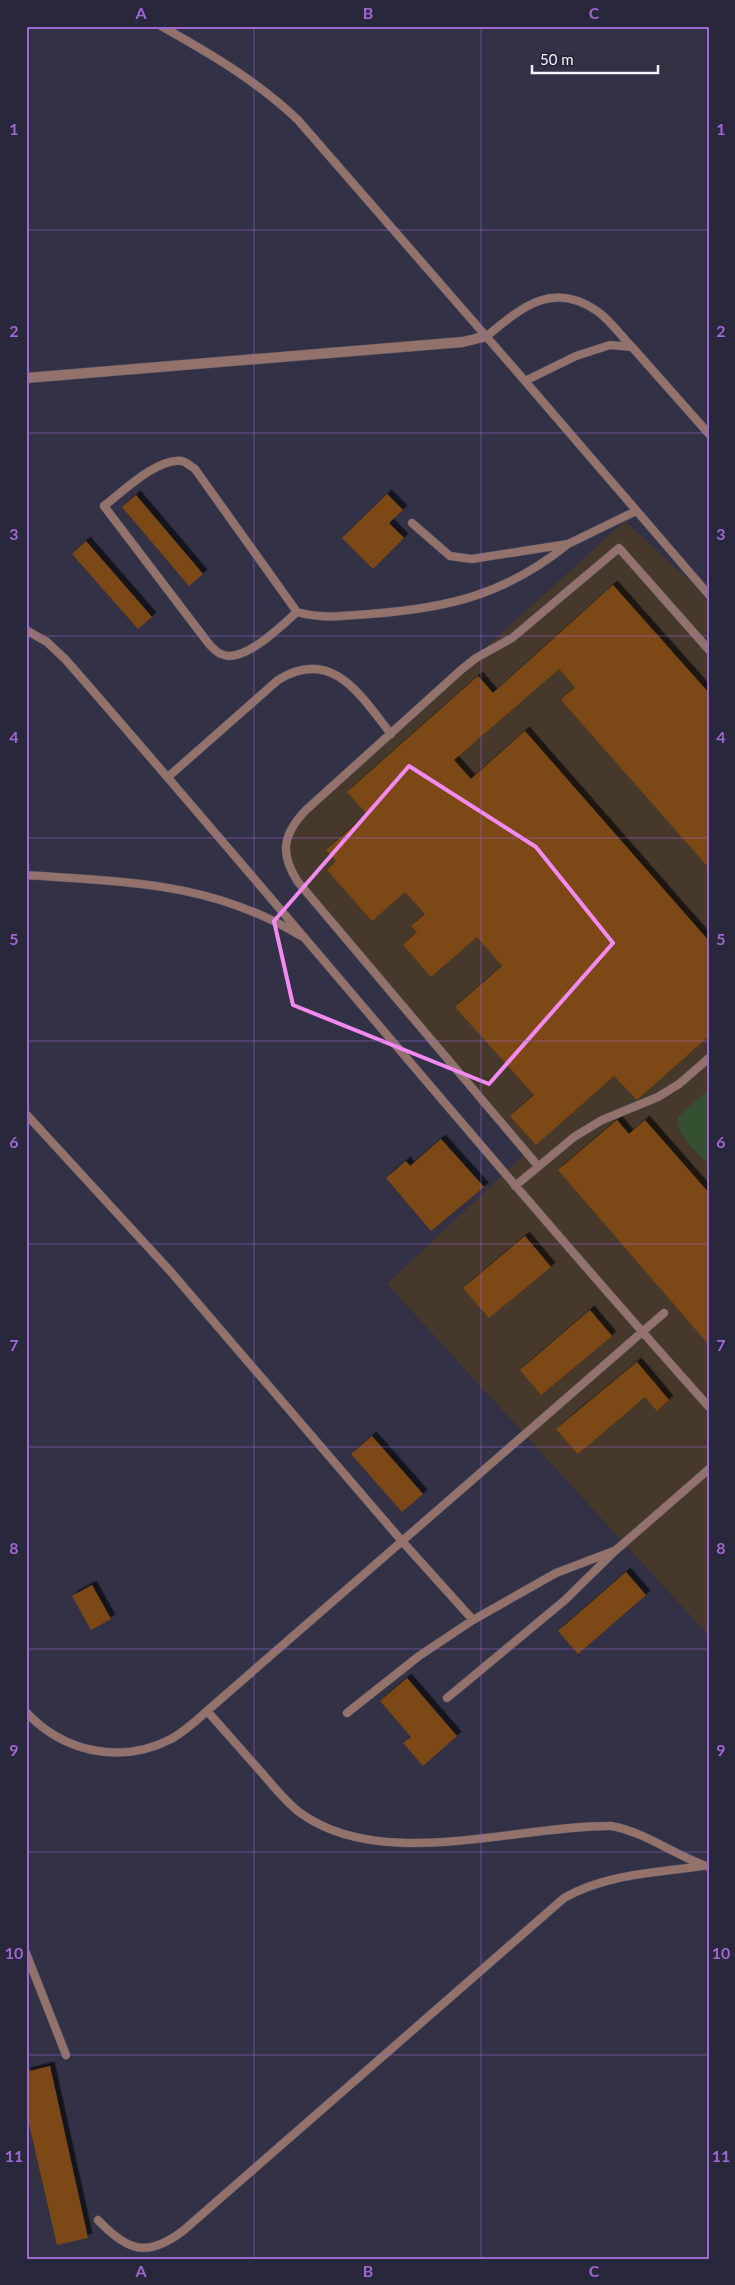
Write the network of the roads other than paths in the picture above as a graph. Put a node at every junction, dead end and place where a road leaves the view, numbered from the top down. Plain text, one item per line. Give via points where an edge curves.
1 (161, 26) edge
2 (487, 336) junction
3 (632, 348) junction
4 (26, 378) edge
5 (525, 380) junction
6 (709, 434) edge
7 (636, 512) junction
8 (412, 523) dead end
9 (568, 544) junction
10 (709, 595) edge
11 (298, 612) junction
12 (26, 630) edge
13 (709, 650) edge
14 (391, 734) junction
15 (168, 777) junction
16 (26, 875) edge
17 (309, 941) junction
18 (709, 1058) edge
19 (26, 1114) edge
20 (538, 1166) junction
21 (515, 1186) junction
22 (664, 1313) dead end
23 (641, 1331) junction
24 (709, 1407) edge
25 (709, 1469) edge
26 (401, 1540) junction
27 (616, 1550) junction
28 (473, 1620) junction
29 (447, 1698) dead end
30 (207, 1711) junction
31 (26, 1712) edge
32 (347, 1713) dead end
33 (706, 1866) edge
34 (26, 1953) edge
35 (66, 2055) dead end
36 (98, 2220) dead end

1 - 2 lane via 230,65 293,116
2 - 3 lane via 516,312 542,298 571,298 597,311
2 - 4 street via 463,342
2 - 5 lane
3 - 5 lane via 610,345 576,356
3 - 6 lane
5 - 7 lane
7 - 9 lane
7 - 10 lane
8 - 9 lane via 450,556 462,559 487,558
9 - 11 lane via 524,576 458,602 333,617
11 - 11 lane via 195,469 181,461 163,464 145,474 104,506 209,644 221,654 233,656 252,648
12 - 15 lane via 60,653
13 - 14 lane via 619,548 518,634 469,663
14 - 15 lane via 345,679 329,672 305,669 278,680
14 - 20 lane via 298,818 285,847 288,864 298,882
15 - 17 lane
16 - 17 lane via 170,886 251,910 279,922
17 - 21 lane
18 - 20 lane via 673,1088 592,1125
19 - 26 lane via 170,1272
20 - 21 lane
21 - 23 lane
22 - 23 lane
23 - 24 lane
23 - 26 lane
25 - 27 lane
26 - 28 lane
26 - 30 lane
27 - 28 lane via 556,1573
27 - 29 lane via 559,1606
28 - 32 lane via 419,1656
30 - 31 lane via 163,1743 114,1753 87,1750 63,1741
30 - 33 lane via 292,1806 321,1826 343,1834 395,1842 432,1843 611,1826 633,1831
33 - 36 lane via 608,1879 564,1898 184,2230 163,2244 144,2248 130,2246 118,2240
34 - 35 lane

